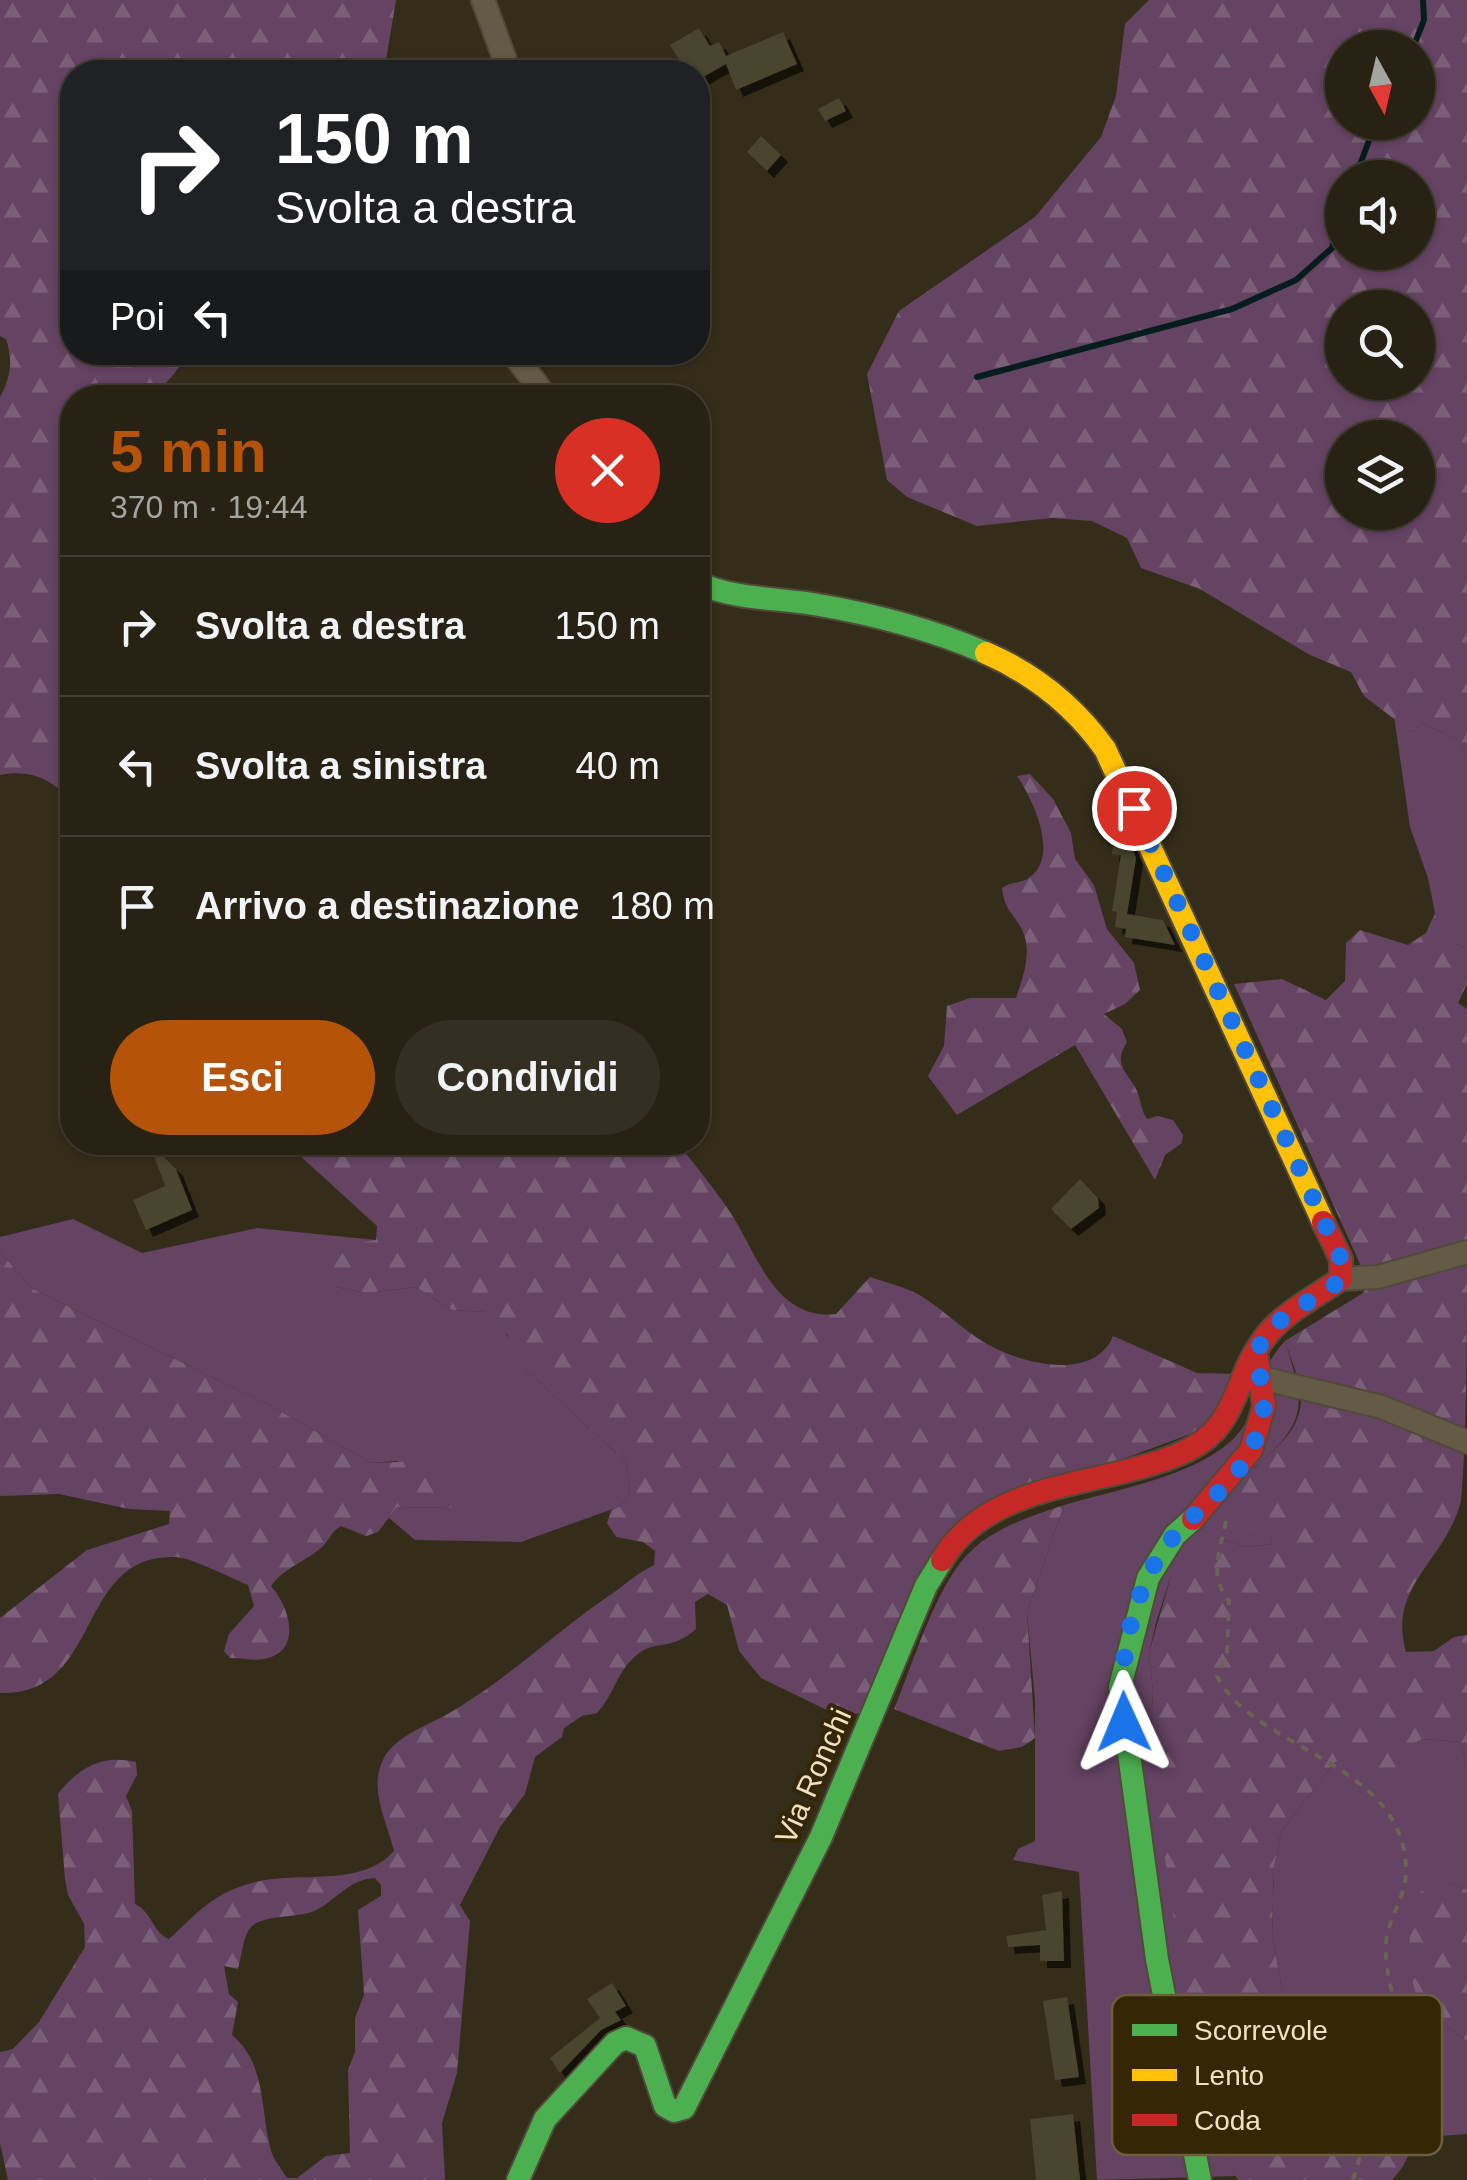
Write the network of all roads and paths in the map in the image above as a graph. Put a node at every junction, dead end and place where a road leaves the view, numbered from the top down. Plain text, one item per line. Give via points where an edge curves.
1 (483, 0) edge
2 (505, 60) edge
3 (522, 365) edge
4 (537, 385) edge
5 (710, 588) edge
6 (1467, 1252) edge
7 (1342, 1279) junction
8 (1259, 1368) junction
9 (1467, 1442) edge
10 (1224, 1504) dead end
11 (1164, 1995) edge
12 (1395, 1995) edge
13 (1195, 2155) edge
14 (1361, 2155) edge
15 (518, 2180) edge
16 (1200, 2180) edge
17 (1354, 2180) edge

1 - 2 street
3 - 4 street
5 - 7 street via 869,612 950,637 1019,671 1078,714 1134,808 1341,1259
6 - 7 street via 1378,1277
7 - 8 street via 1274,1326 1260,1342
8 - 9 street
8 - 11 street via 1264,1406 1251,1450 1208,1506 1174,1535 1148,1578 1120,1688
8 - 15 street, Via Ronchi via 1216,1432 1186,1451 1038,1494 989,1514 951,1544 926,1586 821,1836 684,2108 665,2106 645,2046 626,2038 545,2120
10 - 12 path via 1216,1586 1229,1601 1230,1628 1217,1676 1226,1694 1336,1762 1403,1841 1405,1894 1390,1920 1386,1947
13 - 16 street
14 - 17 path

